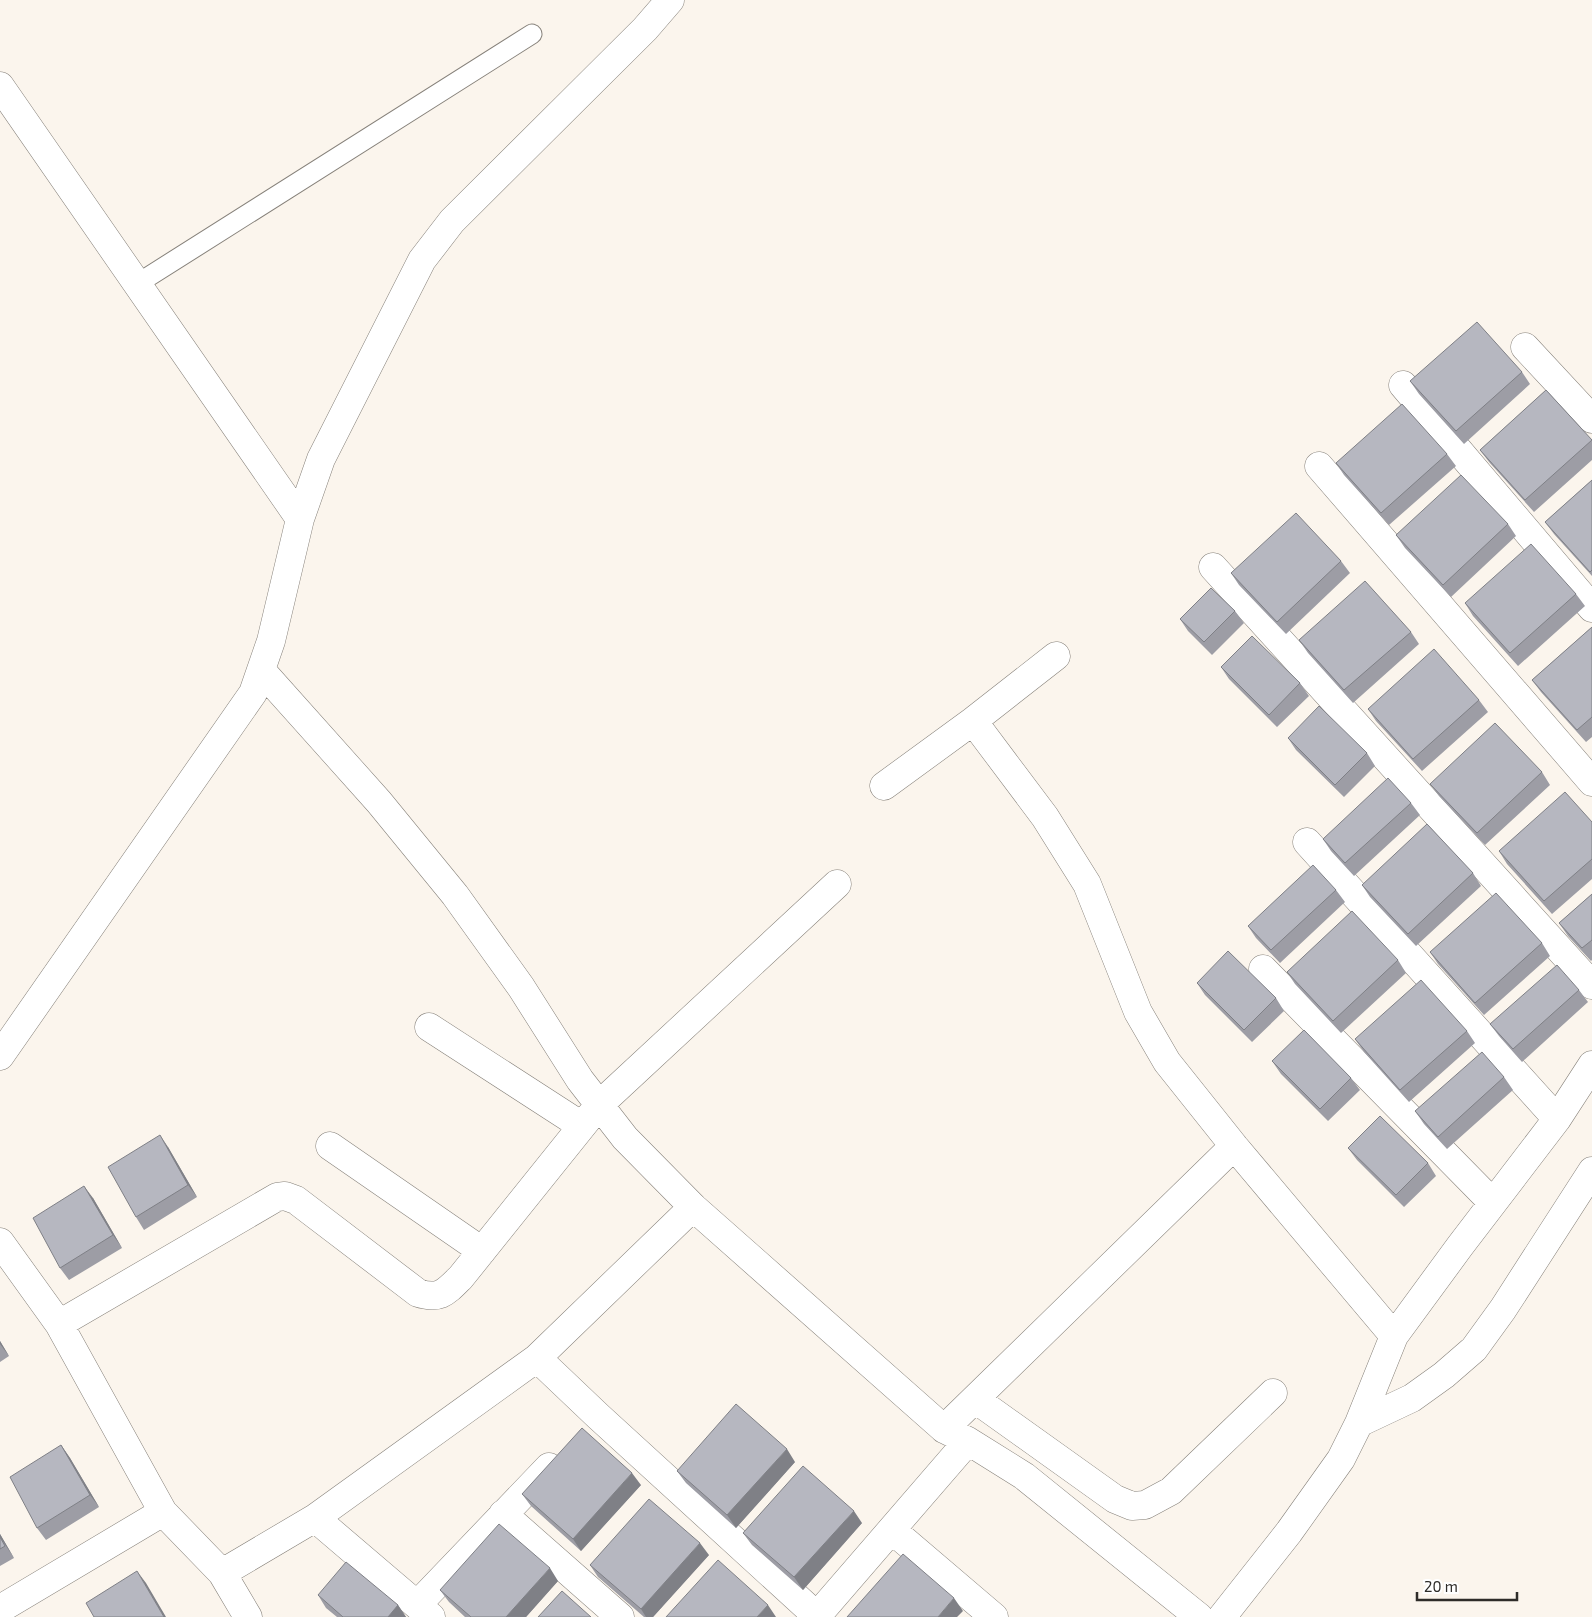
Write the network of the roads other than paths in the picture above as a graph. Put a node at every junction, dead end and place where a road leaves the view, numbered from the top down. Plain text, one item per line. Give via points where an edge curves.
1 (670, 0) edge
2 (532, 34) dead end
3 (0, 86) edge
4 (137, 284) junction
5 (1525, 347) dead end
6 (1403, 385) dead end
7 (1592, 419) edge
8 (1319, 466) dead end
9 (300, 519) junction
10 (1212, 567) dead end
11 (1592, 608) edge
12 (1056, 656) dead end
13 (261, 670) junction
14 (973, 721) junction
15 (1592, 782) edge
16 (884, 786) dead end
17 (1307, 842) dead end
18 (837, 884) dead end
19 (1263, 969) dead end
20 (1592, 985) edge
21 (429, 1027) dead end
22 (0, 1056) edge
23 (1592, 1065) edge
24 (599, 1105) junction
25 (1556, 1119) junction
26 (582, 1126) junction
27 (330, 1146) dead end
28 (1234, 1146) junction
29 (1592, 1171) edge
30 (1493, 1203) junction
31 (693, 1207) junction
32 (0, 1242) edge
33 (482, 1251) junction
34 (59, 1324) junction
35 (1394, 1336) junction
36 (537, 1358) junction
37 (1273, 1393) dead end
38 (975, 1399) junction
39 (598, 1416) junction
40 (1359, 1423) junction
41 (944, 1429) junction
42 (968, 1441) junction
43 (164, 1512) junction
44 (503, 1514) junction
45 (315, 1518) junction
46 (892, 1530) junction
47 (222, 1573) junction
48 (0, 1609) edge
49 (424, 1611) edge
50 (248, 1617) edge
51 (620, 1617) edge
52 (817, 1617) edge
53 (994, 1617) edge
54 (1199, 1617) edge
55 (1222, 1617) edge

1 - 9 street via 645,29 452,221 422,260 321,459
2 - 4 lane
3 - 4 street
4 - 9 street
5 - 7 street
6 - 11 street
8 - 15 street
9 - 13 street
10 - 20 street
12 - 14 street
13 - 22 street via 253,693
13 - 24 street via 379,802 455,895
14 - 16 street
14 - 28 street via 1045,817 1087,884 1138,1012 1167,1062
17 - 25 street
18 - 24 street
19 - 30 street
21 - 26 street
23 - 25 street
24 - 26 street
24 - 31 street via 625,1138
25 - 30 street
26 - 33 street
27 - 33 street
28 - 35 street
28 - 38 street
29 - 40 street via 1474,1349 1412,1398
30 - 35 street
31 - 36 street
31 - 41 street
32 - 34 street
33 - 34 street via 449,1290 439,1296 429,1296 418,1293 296,1200 277,1197
34 - 43 street
35 - 40 street
36 - 39 street
36 - 45 street
37 - 38 street via 1171,1491 1145,1505 1132,1506 1115,1499
38 - 41 street
39 - 44 street
39 - 52 street
40 - 55 street via 1341,1459
41 - 42 street
42 - 46 street
42 - 54 street via 1024,1476
43 - 47 street
43 - 48 street
44 - 49 street
44 - 51 street
45 - 47 street
45 - 49 street
46 - 52 street
46 - 53 street
47 - 50 street

